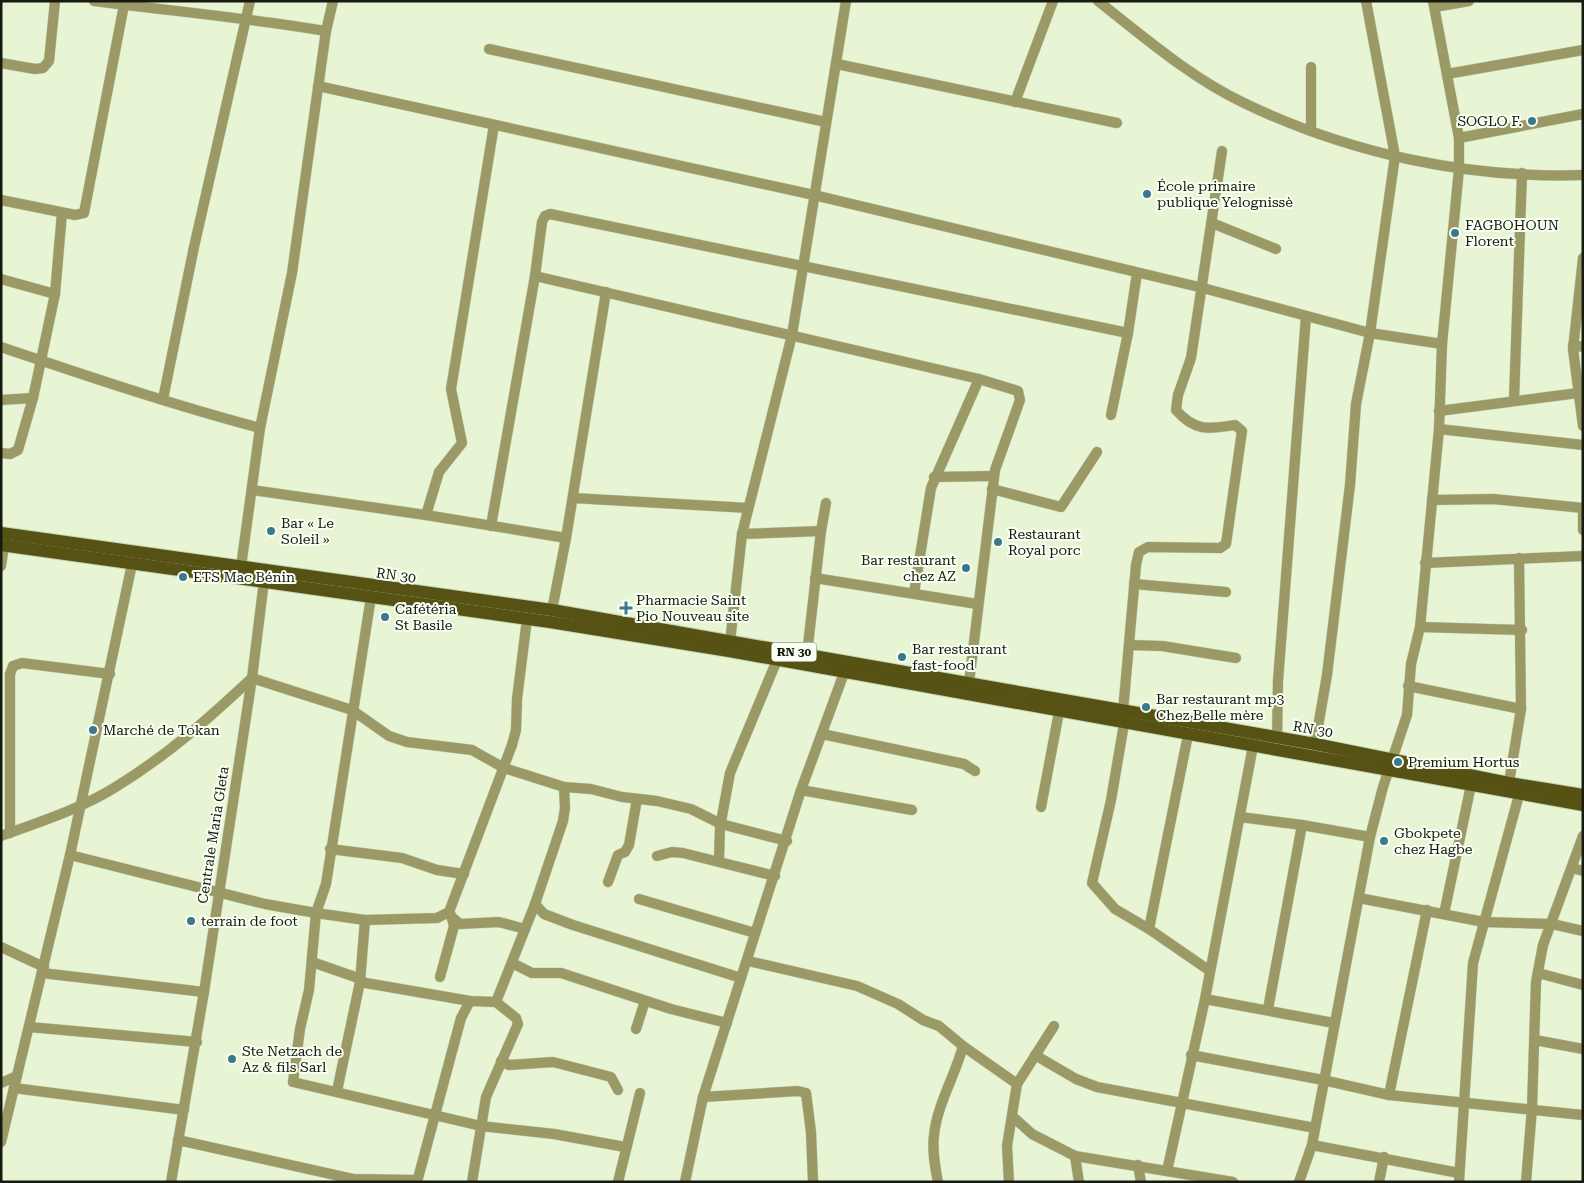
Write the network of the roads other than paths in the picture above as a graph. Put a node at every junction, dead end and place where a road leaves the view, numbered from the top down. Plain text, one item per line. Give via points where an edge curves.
1 (55, 1) edge
2 (94, 1) edge
3 (250, 1) edge
4 (333, 1) edge
5 (846, 1) edge
6 (1053, 1) edge
7 (1098, 1) edge
8 (1366, 1) edge
9 (1469, 1) edge
10 (1434, 4) edge
11 (124, 5) junction
12 (246, 18) junction
13 (326, 30) junction
14 (489, 49) dead end
15 (1583, 50) edge
16 (1, 63) edge
17 (837, 64) junction
18 (1311, 67) dead end
19 (1447, 74) junction
20 (318, 86) junction
21 (1015, 102) junction
22 (1583, 114) edge
23 (826, 122) junction
24 (1117, 123) dead end
25 (494, 125) junction
26 (1310, 131) junction
27 (1460, 138) junction
28 (1222, 151) dead end
29 (1395, 156) junction
30 (1459, 169) junction
31 (1522, 173) junction
32 (1583, 175) edge
33 (814, 195) junction
34 (1, 200) edge
35 (62, 213) junction
36 (1212, 223) junction
37 (1276, 248) dead end
38 (1583, 258) edge
39 (803, 267) junction
40 (1137, 273) junction
41 (535, 276) junction
42 (1, 279) edge
43 (1203, 288) junction
44 (606, 292) junction
45 (55, 294) junction
46 (1306, 316) junction
47 (1370, 332) junction
48 (1128, 333) junction
49 (792, 335) junction
50 (1442, 344) junction
51 (1578, 346) edge
52 (1, 347) edge
53 (41, 360) junction
54 (979, 379) junction
55 (1578, 393) junction
56 (33, 398) junction
57 (163, 398) junction
58 (1, 400) edge
59 (1514, 400) junction
60 (1440, 412) junction
61 (1111, 415) dead end
62 (1582, 421) edge
63 (260, 428) junction
64 (1438, 429) junction
65 (1583, 445) edge
66 (1098, 452) dead end
67 (1, 453) edge
68 (994, 476) junction
69 (934, 477) junction
70 (992, 489) junction
71 (252, 490) junction
72 (573, 498) junction
73 (1432, 500) junction
74 (826, 503) dead end
75 (748, 508) junction
76 (1583, 508) edge
77 (1583, 514) edge
78 (426, 515) junction
79 (491, 526) junction
80 (1583, 530) edge
81 (821, 531) junction
82 (1, 533) edge
83 (742, 534) junction
84 (566, 538) junction
85 (3, 545) edge
86 (1583, 556) edge
87 (1519, 558) junction
88 (1425, 563) junction
89 (132, 564) junction
90 (1, 566) edge
91 (240, 571) junction
92 (815, 578) junction
93 (264, 581) junction
94 (1134, 584) junction
95 (1226, 592) dead end
96 (914, 593) junction
97 (371, 597) junction
98 (977, 604) junction
99 (552, 610) junction
100 (526, 619) junction
101 (1420, 627) junction
102 (1522, 630) junction
103 (730, 642) junction
104 (1129, 645) junction
105 (807, 654) junction
106 (1236, 658) dead end
107 (777, 660) junction
108 (844, 672) junction
109 (110, 674) junction
110 (252, 678) junction
111 (969, 683) junction
112 (1408, 686) junction
113 (6, 702) edge
114 (1521, 709) junction
115 (352, 710) junction
116 (1059, 712) junction
117 (1124, 717) junction
118 (822, 734) junction
119 (1188, 735) junction
120 (1277, 738) junction
121 (1315, 744) junction
122 (1253, 746) junction
123 (1390, 765) junction
124 (504, 768) junction
125 (975, 772) dead end
126 (1509, 783) junction
127 (1471, 785) junction
128 (564, 787) junction
129 (801, 790) junction
130 (1519, 795) junction
131 (1583, 795) edge
132 (637, 799) junction
133 (82, 805) junction
134 (1583, 805) edge
135 (1041, 807) dead end
136 (912, 810) dead end
137 (1240, 817) junction
138 (721, 824) junction
139 (1302, 825) junction
140 (6, 834) edge
141 (1583, 836) edge
142 (1370, 837) junction
143 (787, 841) junction
144 (330, 849) junction
145 (70, 855) junction
146 (657, 856) dead end
147 (719, 860) junction
148 (1572, 868) junction
149 (1583, 871) edge
150 (464, 874) junction
151 (775, 876) junction
152 (608, 882) dead end
153 (218, 891) junction
154 (639, 898) dead end
155 (1359, 898) junction
156 (534, 904) junction
157 (1427, 910) junction
158 (316, 913) junction
159 (1444, 914) junction
160 (451, 915) junction
161 (365, 920) junction
162 (1484, 922) junction
163 (1552, 924) junction
164 (1149, 929) junction
165 (525, 930) junction
166 (1583, 931) edge
167 (755, 933) junction
168 (1, 947) edge
169 (748, 961) junction
170 (312, 962) junction
171 (512, 963) junction
172 (43, 970) junction
173 (1210, 971) junction
174 (1538, 973) junction
175 (440, 977) dead end
176 (741, 978) junction
177 (360, 980) junction
178 (1583, 985) edge
179 (204, 992) junction
180 (1205, 999) junction
181 (470, 1001) junction
182 (645, 1001) junction
183 (496, 1002) junction
184 (1268, 1009) junction
185 (727, 1023) junction
186 (1334, 1023) junction
187 (1054, 1026) dead end
188 (29, 1027) junction
189 (636, 1029) dead end
190 (1535, 1040) junction
191 (196, 1042) junction
192 (963, 1046) junction
193 (1583, 1049) edge
194 (1036, 1055) junction
195 (1191, 1056) junction
196 (502, 1061) junction
197 (17, 1076) junction
198 (1323, 1080) junction
199 (1, 1083) edge
200 (1017, 1084) junction
201 (14, 1088) junction
202 (618, 1090) dead end
203 (337, 1091) junction
204 (640, 1092) dead end
205 (1389, 1095) junction
206 (703, 1097) junction
207 (1181, 1102) junction
208 (1466, 1103) junction
209 (1532, 1108) junction
210 (184, 1110) junction
211 (1583, 1115) edge
212 (434, 1116) junction
213 (1012, 1116) junction
214 (481, 1126) junction
215 (1315, 1128) junction
216 (178, 1140) junction
217 (1, 1142) edge
218 (1312, 1145) junction
219 (625, 1147) junction
220 (1075, 1156) junction
221 (1384, 1158) junction
222 (1138, 1165) junction
223 (1166, 1171) junction
224 (1459, 1177) edge
225 (417, 1181) edge
226 (1228, 1181) edge
227 (171, 1182) edge
228 (472, 1182) edge
229 (618, 1182) edge
230 (685, 1182) edge
231 (813, 1182) edge
232 (938, 1182) edge
233 (1009, 1182) edge
234 (1079, 1182) edge
235 (1141, 1182) edge
236 (1299, 1182) edge
237 (1379, 1182) edge
238 (1526, 1182) edge

1 - 16 street via 49,61 43,68
2 - 11 street
3 - 12 street
4 - 13 street
5 - 17 street
6 - 21 street
7 - 26 street via 1213,85 1243,103
8 - 29 street
9 - 10 street
10 - 19 street
11 - 12 street via 184,14
11 - 35 street via 86,207 84,213
12 - 13 street
12 - 57 street
13 - 20 street
14 - 23 street
15 - 19 street
17 - 21 street
17 - 23 street
18 - 26 street
19 - 27 street
20 - 25 street
20 - 63 street via 292,273
21 - 24 street
22 - 27 street
23 - 33 street
25 - 33 street
25 - 78 street via 451,390 462,443 439,472
26 - 29 street
27 - 30 street
28 - 36 street
29 - 30 street
29 - 47 street
30 - 31 street
30 - 50 street
31 - 32 street
31 - 59 street
33 - 39 street
33 - 40 street
34 - 35 street
35 - 45 street
36 - 37 street
36 - 43 street
38 - 51 street
39 - 41 street via 550,214 542,222
39 - 48 street
39 - 49 street
40 - 43 street
40 - 48 street
41 - 44 street
41 - 79 street
42 - 45 street
43 - 46 street
43 - 94 street via 1191,358 1176,410 1184,420 1198,427 1209,429 1235,425 1242,431 1226,544 1220,548 1148,547 1139,552
44 - 49 street
44 - 72 street
45 - 53 street
46 - 47 street
46 - 120 street via 1278,681
47 - 50 street
47 - 121 street via 1356,404 1350,485
48 - 61 street
49 - 54 street
49 - 75 street
50 - 60 street
51 - 55 street
52 - 53 street
53 - 56 street
53 - 57 street
54 - 68 street via 1020,393
54 - 69 street
55 - 59 street
55 - 62 street
56 - 58 street
56 - 67 street via 18,450 10,454
57 - 63 street via 192,410
59 - 60 street
60 - 64 street
63 - 71 street
64 - 65 street
64 - 73 street
66 - 70 street via 1061,507
68 - 69 street
68 - 70 street
69 - 96 street
70 - 98 street
71 - 78 street
71 - 91 street
72 - 75 street
72 - 84 street
73 - 76 street via 1493,499
73 - 88 street
74 - 81 street
75 - 83 street
77 - 80 street
78 - 79 street
79 - 84 street
81 - 83 street
81 - 92 street
82 - 91 main road, RN 30 / RN 30
83 - 103 street
84 - 99 street
85 - 89 main road, RN 30
85 - 90 street
86 - 87 street
87 - 88 street
87 - 102 street
88 - 101 street
89 - 91 main road, RN 30
89 - 109 street
91 - 93 main road, RN 30
91 - 99 main road, RN 30 / RN 30
92 - 96 street
92 - 105 street
93 - 97 main road, RN 30
93 - 110 street, Centrale Maria Gleta
94 - 95 street
94 - 104 street
96 - 98 street
97 - 100 main road, RN 30
97 - 115 street
98 - 111 street
99 - 103 main road, RN 30 / RN 30
100 - 107 main road, RN 30
100 - 124 street via 516,730
101 - 102 street
101 - 112 street
102 - 114 street
103 - 105 main road, RN 30 / RN 30
104 - 106 street via 1162,646
104 - 117 street
105 - 111 main road, RN 30 / RN 30
107 - 108 main road, RN 30
107 - 138 street via 730,773
108 - 116 main road, RN 30
108 - 118 street
109 - 113 street via 22,662 13,666
109 - 133 street
110 - 115 street
110 - 133 street via 180,743 114,788
110 - 153 street, Centrale Maria Gleta
111 - 117 main road, RN 30 / RN 30
112 - 114 street
112 - 123 street via 1406,716
113 - 140 street
114 - 126 street
115 - 124 street via 389,736 424,746 472,750
115 - 144 street
116 - 117 main road, RN 30
116 - 135 street
117 - 119 main road, RN 30
117 - 120 main road, RN 30 / RN 30
117 - 164 street via 1111,800 1092,883 1116,909
118 - 125 street via 964,764
118 - 129 street
119 - 122 main road, RN 30
119 - 164 street
120 - 121 main road, RN 30 / RN 30
121 - 123 main road, RN 30 / RN 30
122 - 123 main road, RN 30
122 - 137 street
123 - 126 main road, RN 30 / RN 30
123 - 127 main road, RN 30
123 - 142 street
124 - 128 street
124 - 150 street
126 - 131 main road, RN 30 / RN 30
127 - 130 main road, RN 30
127 - 159 street
128 - 132 street
128 - 156 street via 566,808 563,821
129 - 136 street
129 - 143 street
130 - 134 main road, RN 30
130 - 162 street
132 - 138 street via 691,809
132 - 152 street via 629,845 618,855
133 - 140 street
133 - 145 street
137 - 139 street
137 - 173 street
138 - 143 street
138 - 147 street
139 - 142 street
139 - 184 street
141 - 148 street
142 - 155 street
143 - 151 street
144 - 150 street via 402,858 437,870
144 - 158 street via 326,884
145 - 153 street
145 - 172 street
146 - 147 street via 672,852
147 - 151 street
148 - 149 street
148 - 163 street
150 - 160 street
151 - 167 street
153 - 158 street via 264,904
153 - 179 street, Centrale Maria Gleta
154 - 167 street
155 - 157 street
155 - 186 street
156 - 165 street
156 - 176 street via 544,914 573,925
157 - 159 street
157 - 205 street
158 - 161 street
158 - 170 street
159 - 162 street
160 - 161 street
160 - 165 street via 460,924 499,922
160 - 175 street via 450,944
161 - 177 street
162 - 163 street
162 - 208 street via 1471,979
163 - 166 street
163 - 174 street via 1543,946
164 - 173 street
165 - 171 street
167 - 169 street
168 - 172 street
169 - 176 street
169 - 192 street via 857,986 939,1026
170 - 177 street
170 - 203 street via 293,1082
171 - 182 street via 532,973 561,973
171 - 183 street
172 - 179 street
172 - 188 street
173 - 180 street
174 - 178 street
174 - 190 street
176 - 185 street
177 - 181 street
177 - 203 street
179 - 191 street, Centrale Maria Gleta
180 - 184 street
180 - 195 street
181 - 183 street
181 - 212 street via 462,1018
182 - 185 street
182 - 189 street
183 - 196 street via 516,1018 518,1024
184 - 186 street
185 - 206 street
186 - 198 street
187 - 194 street
188 - 191 street
188 - 197 street
190 - 193 street
190 - 209 street
191 - 210 street, Centrale Maria Gleta
192 - 200 street
192 - 232 street via 934,1135
194 - 200 street
194 - 207 street via 1097,1088
195 - 198 street
195 - 207 street
196 - 202 street via 509,1065 554,1062 611,1077
196 - 214 street via 486,1097
197 - 199 street
197 - 201 street
198 - 205 street
198 - 215 street
200 - 213 street
201 - 210 street
201 - 217 street
203 - 212 street
204 - 219 street
205 - 208 street
206 - 230 street
206 - 231 street via 806,1093
207 - 215 street
207 - 223 street
208 - 209 street
208 - 224 street
209 - 211 street
209 - 238 street
210 - 216 street, Centrale Maria Gleta
212 - 214 street
212 - 225 street
213 - 220 street via 1032,1134
213 - 233 street via 1007,1146
214 - 219 street via 554,1134
214 - 228 street
215 - 218 street
216 - 225 street via 353,1180
216 - 227 street, Centrale Maria Gleta
218 - 221 street
218 - 236 street
219 - 229 street
220 - 222 street
220 - 234 street
221 - 224 street
221 - 237 street
222 - 223 street
222 - 235 street
223 - 226 street

